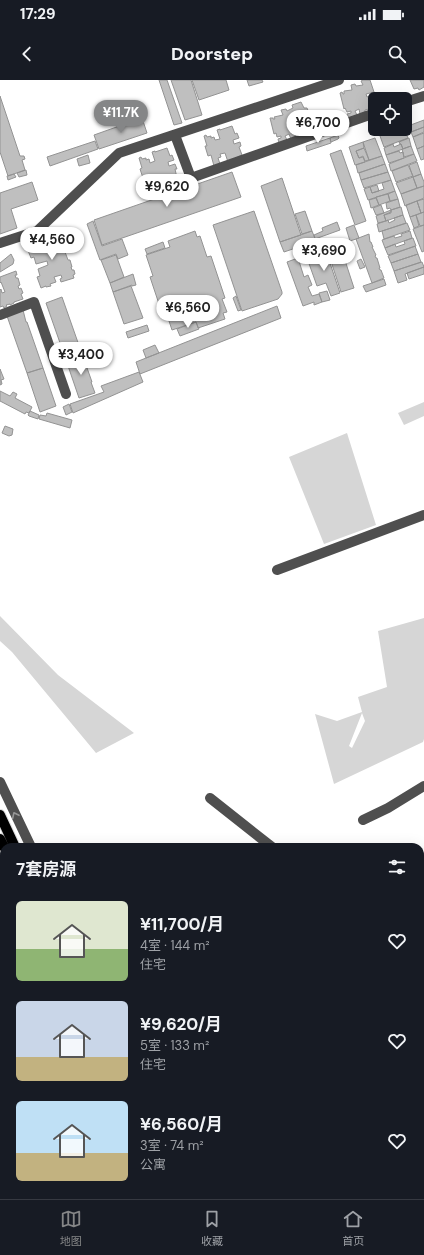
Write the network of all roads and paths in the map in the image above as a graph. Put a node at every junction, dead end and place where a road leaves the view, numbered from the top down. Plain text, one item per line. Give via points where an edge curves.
1 (339, 80) edge
2 (424, 96) edge
3 (412, 100) edge
4 (368, 115) edge
5 (175, 135) junction
6 (0, 243) edge
7 (0, 315) edge
8 (66, 394) dead end
9 (424, 515) edge
10 (277, 570) dead end
11 (0, 782) edge
12 (424, 786) edge
13 (210, 798) dead end
14 (0, 815) edge
15 (363, 820) dead end
16 (13, 843) edge
17 (29, 843) edge
18 (267, 843) edge

1 - 5 street
2 - 3 street
4 - 5 street via 191,178
5 - 6 street via 119,154 37,231
7 - 8 street via 34,302
9 - 10 street
17 -> 11 street
12 - 15 street
13 - 18 street
14 - 16 main road

